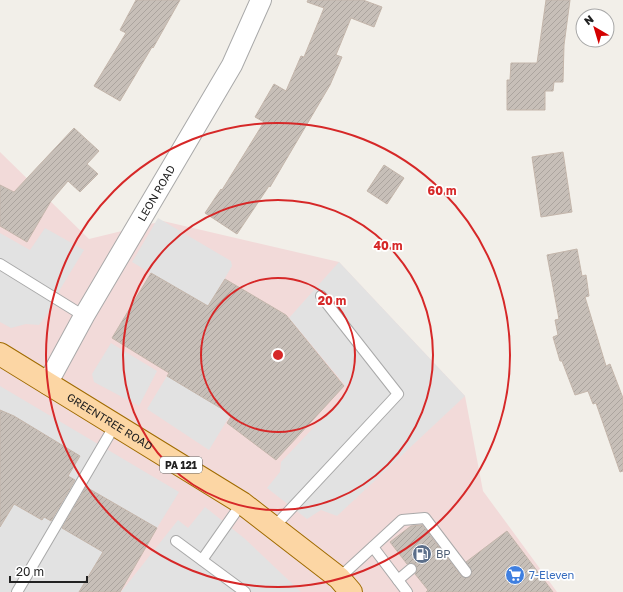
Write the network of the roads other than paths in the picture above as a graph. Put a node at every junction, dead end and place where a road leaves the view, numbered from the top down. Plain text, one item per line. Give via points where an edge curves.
1 (261, 0) edge
2 (0, 264) edge
3 (321, 296) dead end
4 (84, 316) junction
5 (0, 354) edge
6 (47, 384) junction
7 (115, 425) junction
8 (242, 503) junction
9 (274, 527) junction
10 (176, 541) dead end
11 (373, 547) junction
12 (202, 560) junction
13 (411, 569) dead end
14 (463, 571) dead end
15 (398, 580) junction
16 (345, 585) edge
17 (17, 592) edge
18 (246, 592) edge
19 (407, 592) edge

1 - 4 street, LEON ROAD via 232,64
2 - 4 lane
3 - 9 lane via 398,394
4 - 6 street, LEON ROAD
5 - 6 main road, GREENTREE ROAD / PA 121
6 - 7 main road, GREENTREE ROAD / PA 121
7 - 8 main road, GREENTREE ROAD / PA 121
7 - 17 lane
8 - 9 main road, GREENTREE ROAD / PA 121
8 - 12 lane
9 - 16 main road, GREENTREE ROAD / PA 121
10 - 12 lane
11 - 14 lane via 402,520 426,518 441,545
11 - 15 lane
11 - 16 lane
12 - 18 lane
13 - 15 lane
15 - 19 lane

